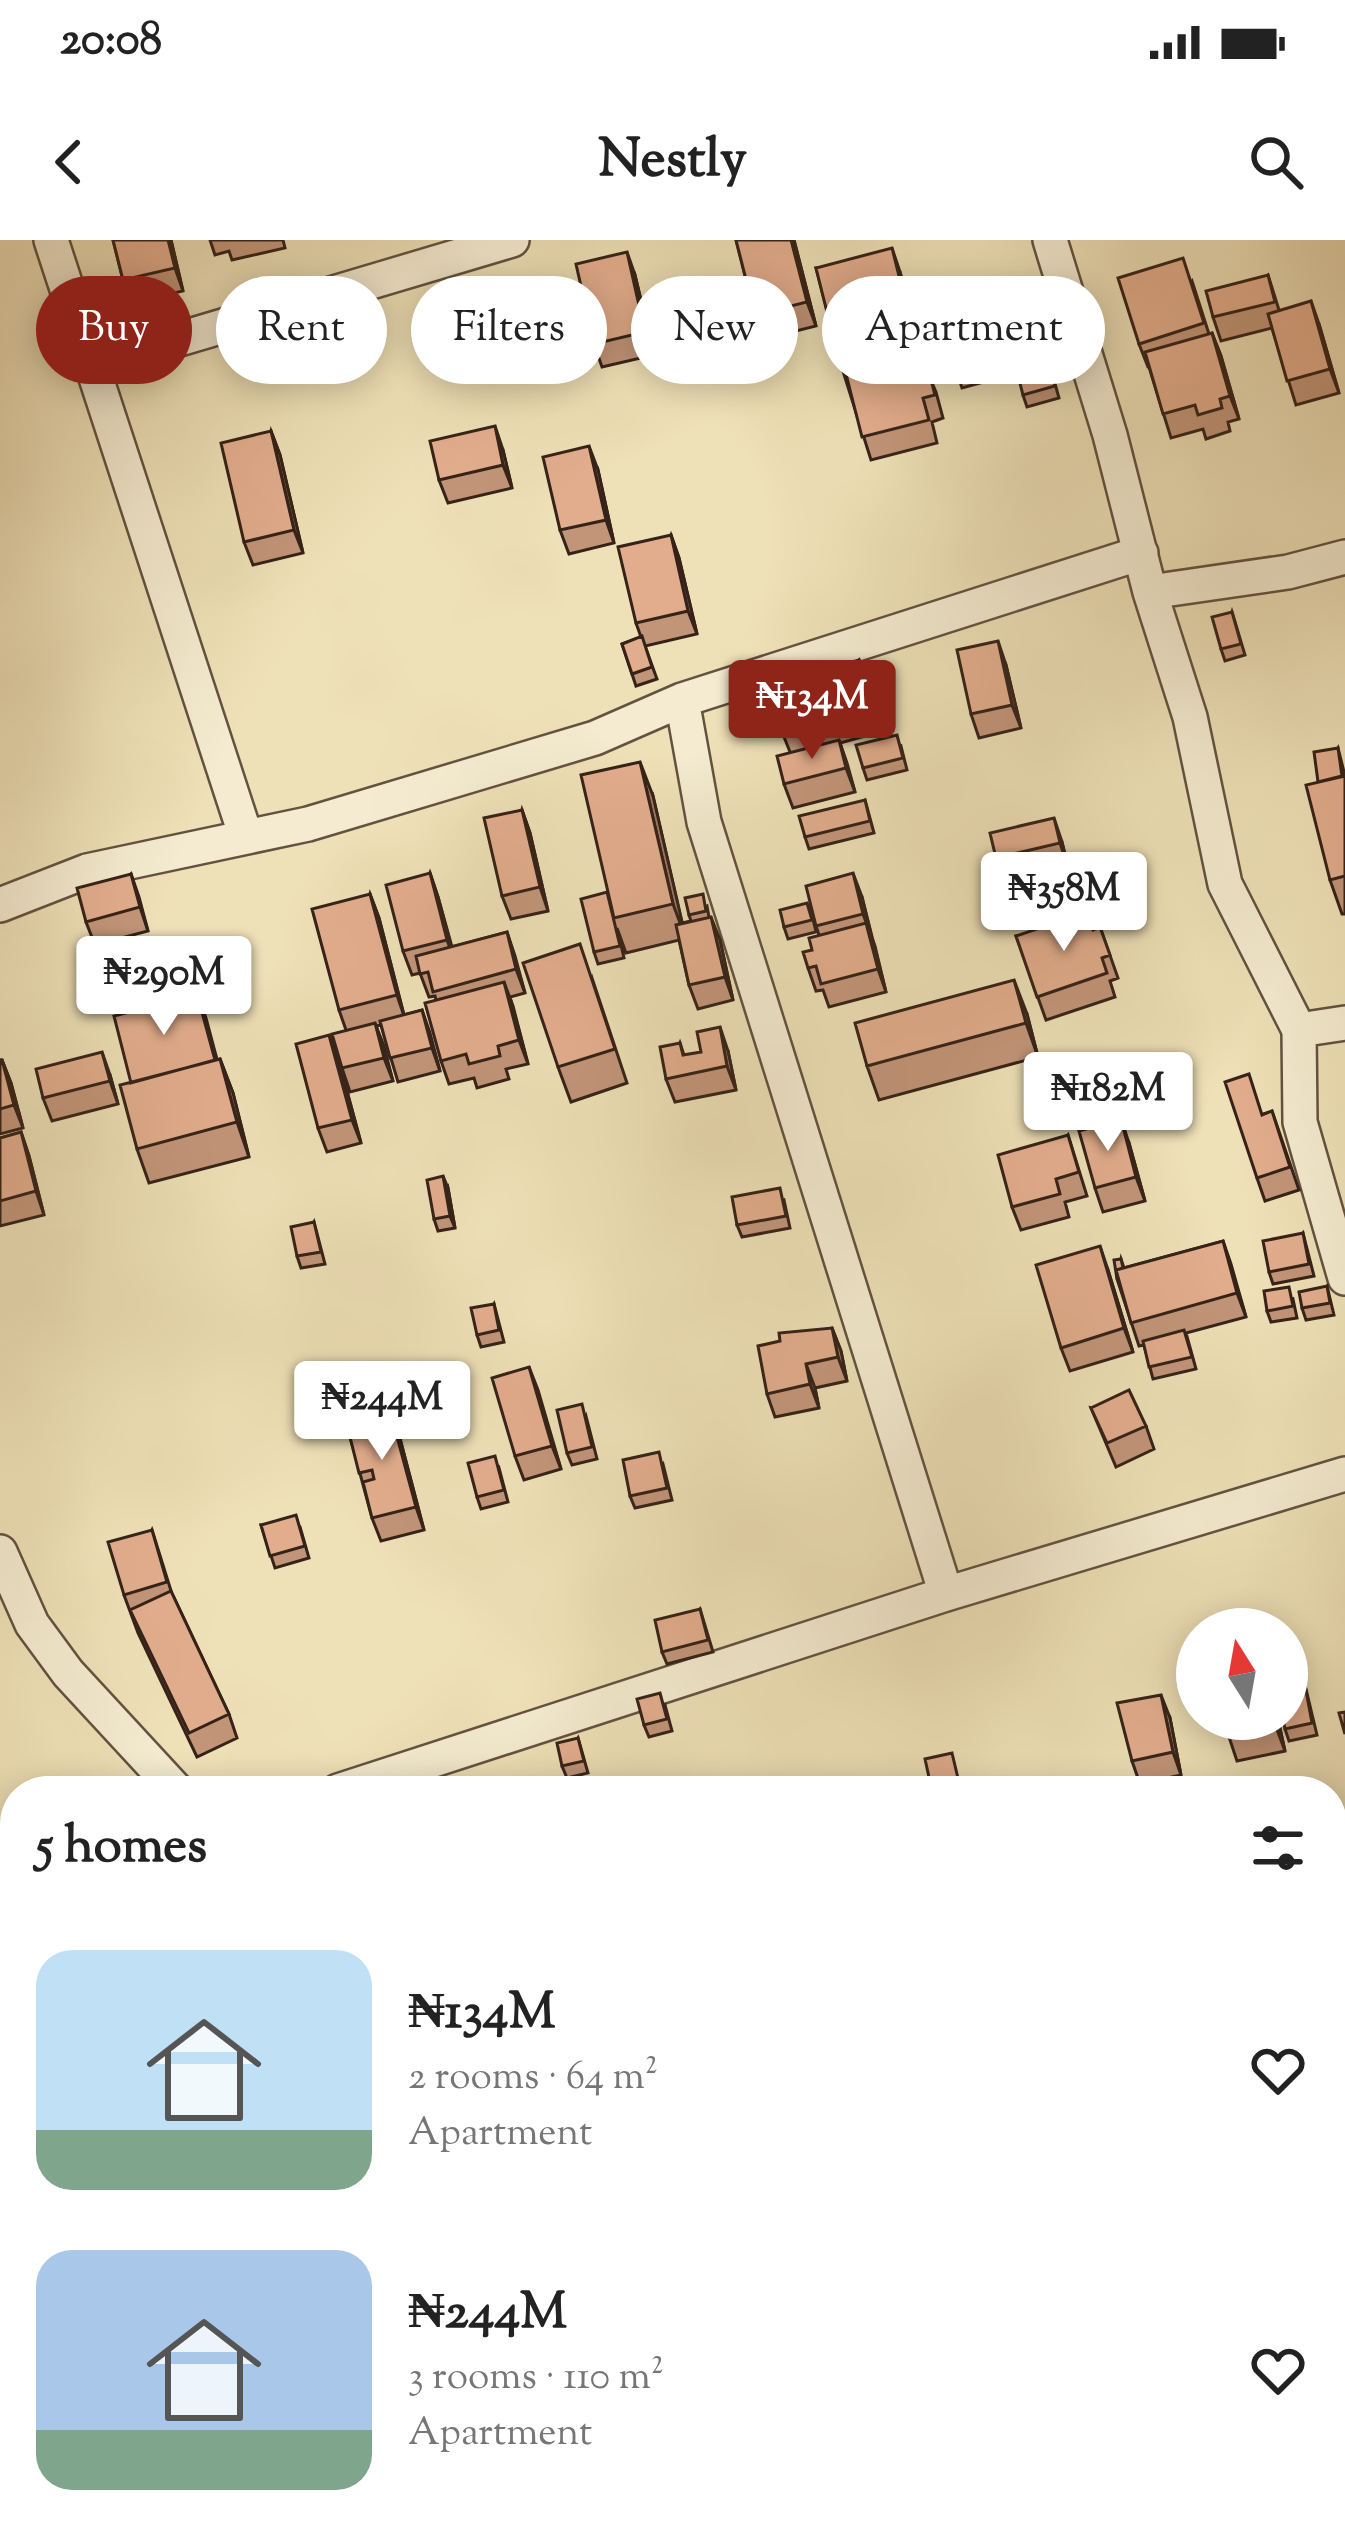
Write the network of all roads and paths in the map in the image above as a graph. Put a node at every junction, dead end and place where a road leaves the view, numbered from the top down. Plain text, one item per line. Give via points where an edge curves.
1 (52, 240) edge
2 (512, 240) edge
3 (1050, 240) edge
4 (64, 276) edge
5 (192, 335) edge
6 (98, 384) edge
7 (1141, 554) junction
8 (1345, 557) edge
9 (1150, 592) junction
10 (682, 700) junction
11 (246, 837) junction
12 (0, 905) edge
13 (1345, 1023) edge
14 (1299, 1030) junction
15 (1345, 1278) edge
16 (1345, 1474) edge
17 (0, 1552) edge
18 (946, 1594) junction
19 (163, 1776) edge
20 (384, 1776) edge

1 - 4 street
2 - 5 street
3 - 7 street
6 - 11 street
7 - 9 street
7 - 10 street
8 - 9 street
9 - 14 street via 1190,717 1225,884
10 - 11 street via 595,738
10 - 18 street via 704,822
11 - 12 street via 87,871
13 - 14 street
14 - 15 street via 1300,1122
16 - 18 street
17 - 19 street via 56,1657
18 - 20 street

